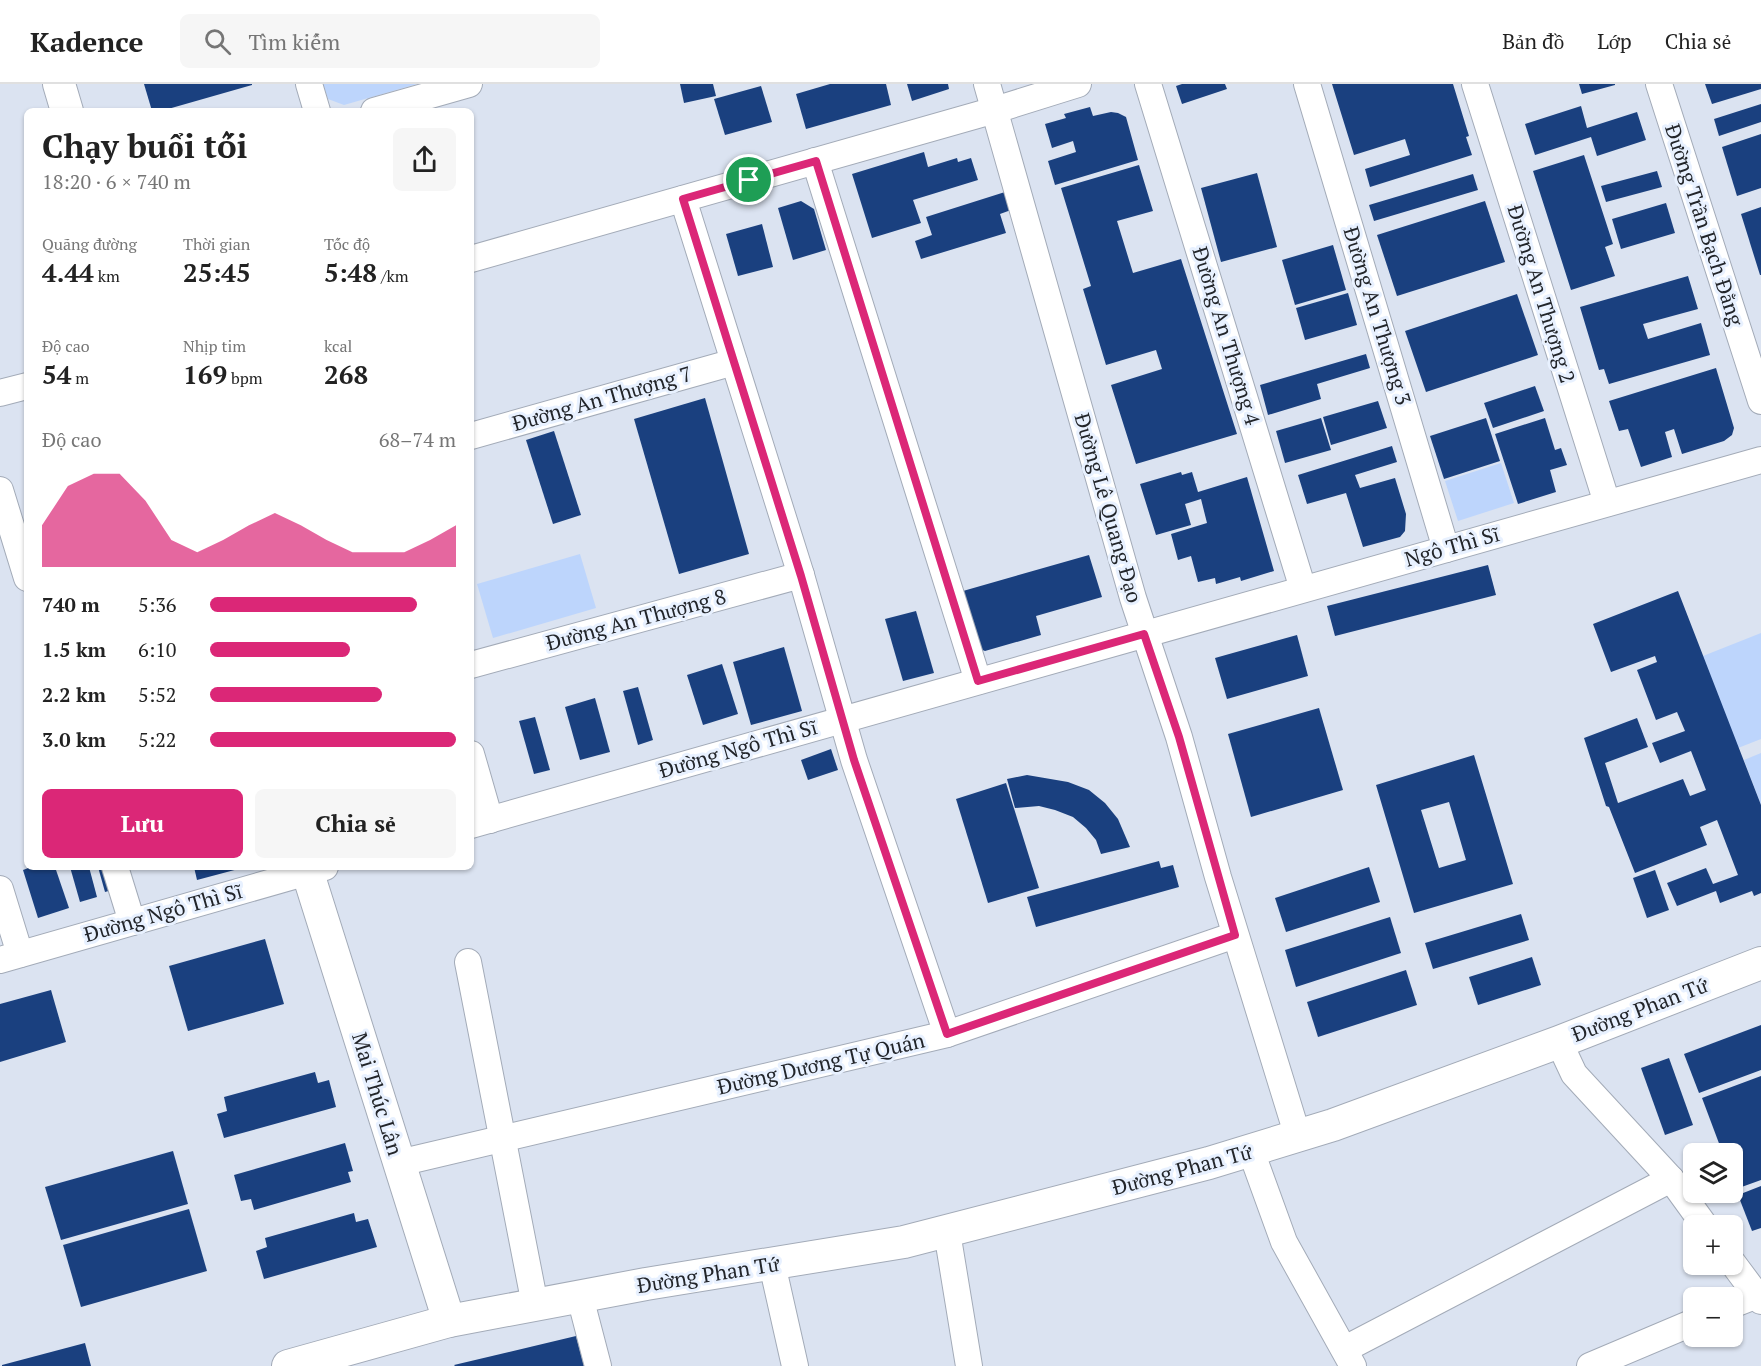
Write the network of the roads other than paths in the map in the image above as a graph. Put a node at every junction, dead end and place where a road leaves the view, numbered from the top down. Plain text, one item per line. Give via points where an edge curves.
1 (59, 84) edge
2 (309, 84) edge
3 (469, 84) edge
4 (987, 84) edge
5 (1078, 84) edge
6 (1148, 84) edge
7 (1307, 84) edge
8 (1475, 84) edge
9 (1659, 84) edge
10 (66, 108) edge
11 (316, 108) edge
12 (385, 108) edge
13 (995, 110) junction
14 (816, 161) junction
15 (683, 199) junction
16 (474, 258) edge
17 (734, 362) junction
18 (24, 387) edge
19 (0, 393) edge
20 (1761, 401) edge
21 (474, 435) edge
22 (1761, 460) edge
23 (0, 490) edge
24 (1607, 503) junction
25 (1446, 549) junction
26 (24, 568) edge
27 (801, 576) junction
28 (1303, 589) junction
29 (1144, 634) junction
30 (474, 664) edge
31 (978, 681) junction
32 (842, 720) junction
33 (474, 777) edge
34 (480, 823) edge
35 (116, 870) edge
36 (310, 870) edge
37 (313, 870) edge
38 (0, 889) edge
39 (132, 922) junction
40 (1235, 935) junction
41 (10, 957) edge
42 (468, 962) dead end
43 (1761, 963) edge
44 (947, 1034) junction
45 (1559, 1042) junction
46 (1298, 1137) junction
47 (503, 1140) junction
48 (1251, 1151) junction
49 (399, 1163) junction
50 (1671, 1179) junction
51 (1697, 1215) edge
52 (947, 1232) junction
53 (772, 1264) junction
54 (1742, 1275) edge
55 (580, 1297) junction
56 (1759, 1298) edge
57 (1743, 1302) edge
58 (535, 1305) junction
59 (449, 1321) junction
60 (1683, 1327) edge
61 (1349, 1358) edge
62 (288, 1366) edge
63 (598, 1366) edge
64 (795, 1366) edge
65 (969, 1366) edge
66 (1590, 1366) edge

1 - 10 street
2 - 11 street
3 - 12 street
4 - 13 street, Đường Lê Quang Đạo
5 - 13 street
6 - 28 street, Đường An Thượng 4
7 - 25 street, Đường An Thượng 3
8 - 24 street, Đường An Thượng 2
9 - 20 street, Đường Trần Bạch Đằng
13 - 14 street
13 - 29 street, Đường Lê Quang Đạo
14 - 15 street
14 - 31 street
15 - 16 street
15 - 17 street
17 - 21 street, Đường An Thượng 7
17 - 27 street
18 - 19 street
22 - 24 street, Ngô Thì Sĩ
23 - 26 street
24 - 25 street, Ngô Thì Sĩ
25 - 28 street, Ngô Thì Sĩ
27 - 30 street, Đường An Thượng 8
27 - 32 street
28 - 29 street, Ngô Thì Sĩ
29 - 31 street, Đường Ngô Thì Sĩ
29 - 40 street, Đường Lê Quang Đạo via 1179,737
31 - 32 street, Đường Ngô Thì Sĩ
32 - 34 street, Đường Ngô Thì Sĩ
32 - 44 street
33 - 34 street
35 - 39 street
36 - 39 street, Đường Ngô Thì Sĩ
37 - 49 street, Mai Thúc Lân
38 - 41 street
39 - 41 street, Đường Ngô Thì Sĩ
40 - 44 street, Đường Dương Tự Quán
40 - 46 street, Đường Lê Quang Đạo
42 - 47 street
43 - 45 street, Đường Phan Tứ
44 - 47 street, Đường Dương Tự Quán
45 - 46 street, Đường Phan Tứ
45 - 50 street via 1574,1074
46 - 48 street, Đường Phan Tứ
47 - 49 street, Đường Dương Tự Quán
47 - 58 street
48 - 52 street, Đường Phan Tứ
48 - 61 street via 1284,1242
49 - 59 street, Mai Thúc Lân
50 - 51 street
50 - 61 street
52 - 53 street, Đường Phan Tứ
52 - 65 street
53 - 55 street, Đường Phan Tứ
53 - 64 street
54 - 56 street
55 - 58 street, Đường Phan Tứ
55 - 63 street
56 - 57 street
58 - 59 street, Đường Phan Tứ
59 - 62 street, Đường Phan Tứ
60 - 66 street

